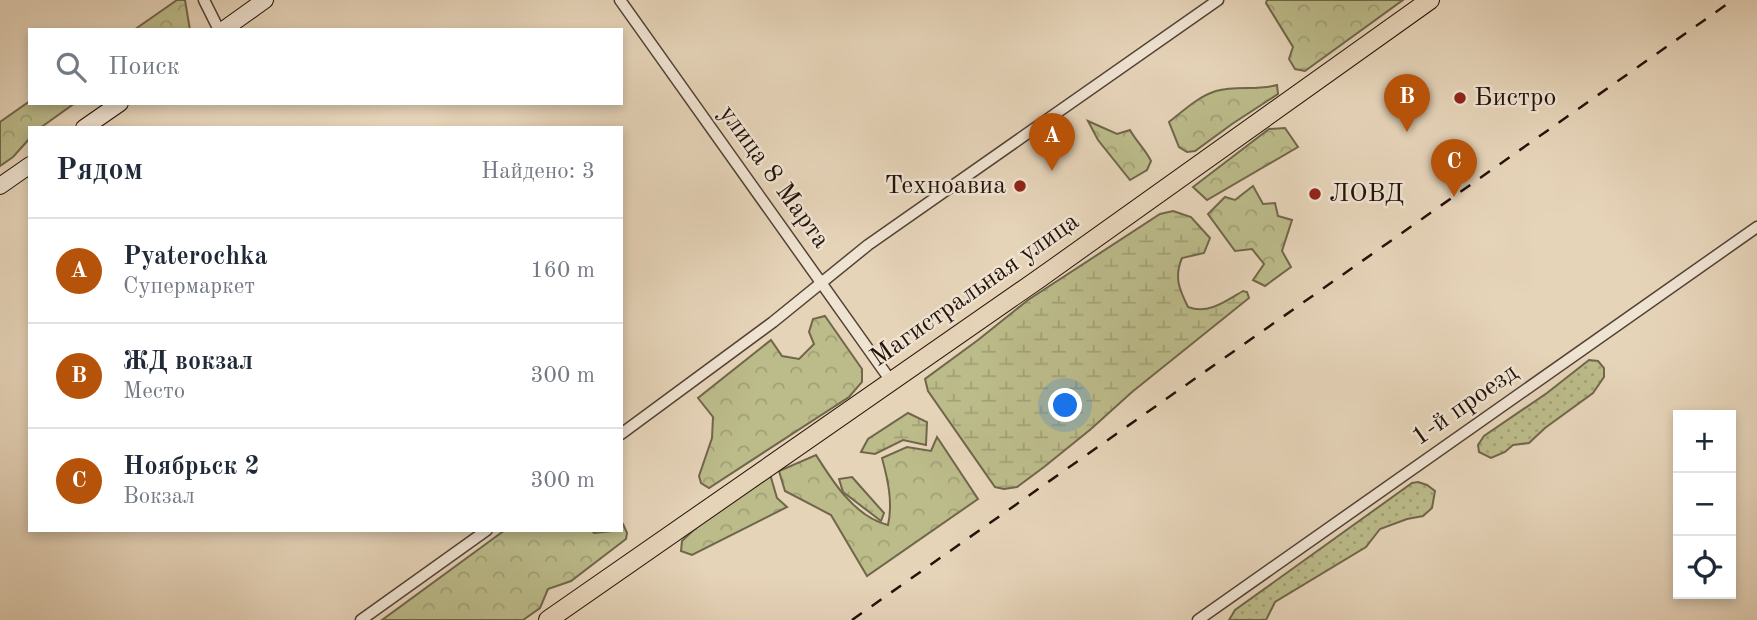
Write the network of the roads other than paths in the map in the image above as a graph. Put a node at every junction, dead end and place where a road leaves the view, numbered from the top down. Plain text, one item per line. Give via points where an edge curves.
1 (204, 0) edge
2 (265, 0) edge
3 (620, 0) edge
4 (1218, 0) edge
5 (1430, 0) edge
6 (220, 28) edge
7 (224, 28) edge
8 (117, 105) edge
9 (87, 126) edge
10 (28, 166) edge
11 (0, 186) edge
12 (1757, 227) edge
13 (822, 283) junction
14 (891, 380) junction
15 (623, 432) edge
16 (484, 532) edge
17 (1203, 619) edge
18 (361, 620) edge
19 (548, 620) edge

1 - 6 street
2 - 7 main road
3 - 13 street, улица 8 Марта
4 - 13 street
5 - 14 main road, Магистральная улица
8 - 9 main road
10 - 11 main road
12 - 17 street, 1-й проезд
13 - 14 street, улица 8 Марта
13 - 15 street
14 - 19 main road, Магистральная улица
16 - 18 street

